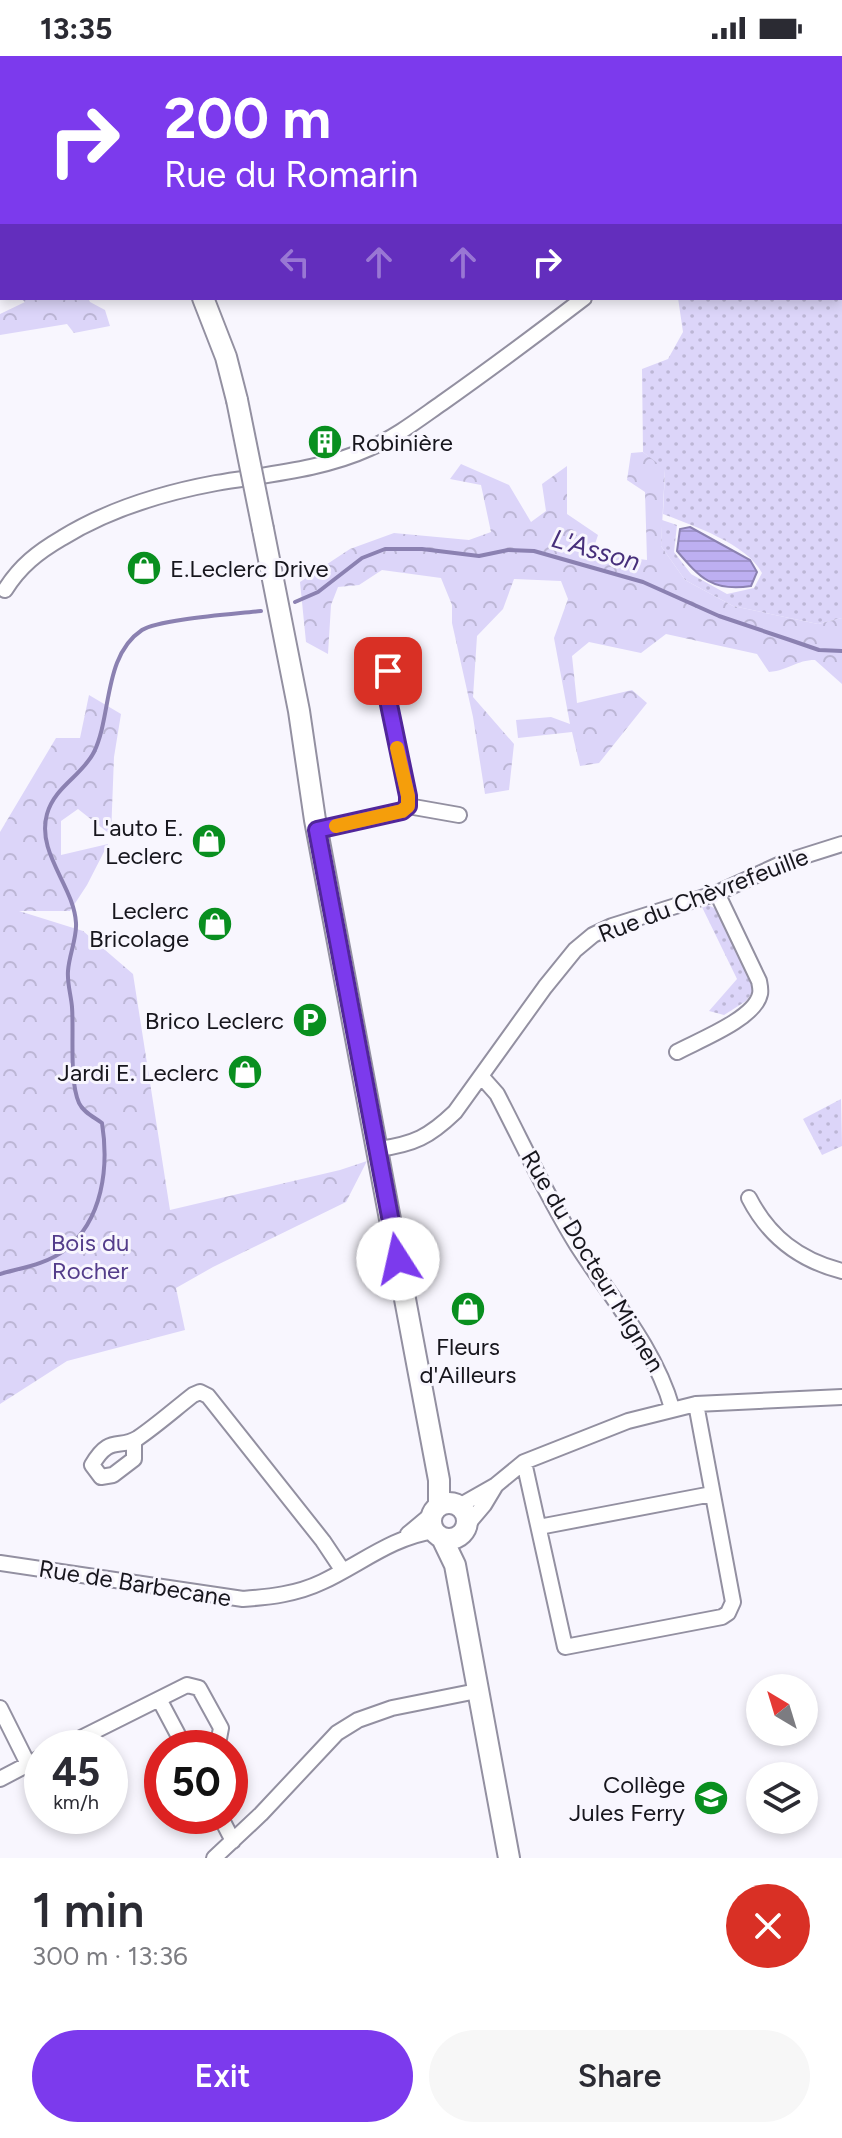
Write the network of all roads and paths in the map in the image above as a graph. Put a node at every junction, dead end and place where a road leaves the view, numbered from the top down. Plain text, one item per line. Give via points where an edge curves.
1 (204, 300) edge
2 (581, 300) edge
3 (5, 590) dead end
4 (388, 671) dead end
5 (408, 806) junction
6 (459, 815) dead end
7 (317, 830) junction
8 (842, 844) edge
9 (717, 893) junction
10 (677, 1052) dead end
11 (483, 1074) junction
12 (379, 1149) junction
13 (749, 1198) dead end
14 (842, 1271) edge
15 (842, 1397) edge
16 (696, 1404) junction
17 (672, 1408) junction
18 (134, 1441) dead end
19 (524, 1462) junction
20 (712, 1494) junction
21 (449, 1520) junction
22 (539, 1527) junction
23 (0, 1563) edge
24 (343, 1571) junction
25 (477, 1691) junction
26 (159, 1699) junction
27 (0, 1708) edge
28 (97, 1730) edge
29 (175, 1730) edge
30 (221, 1730) edge
31 (24, 1744) edge
32 (24, 1767) edge
33 (0, 1779) edge
34 (229, 1834) edge
35 (233, 1841) junction
36 (214, 1858) edge
37 (509, 1858) edge

1 - 7 main road, bridge via 237,400 299,711
2 - 3 street via 373,447 303,469 152,498 114,512 38,552
4 - 5 street via 387,695
5 - 6 street
5 - 7 street
7 - 12 main road
8 - 9 street, Rue du Chèvrefeuille
9 - 10 street via 752,964 760,995 735,1022
9 - 11 street, Rue du Chèvrefeuille via 593,935 562,965
11 - 12 street via 439,1128 418,1141
11 - 17 street, Rue du Docteur Mignen via 577,1244 655,1363
12 - 21 main road
13 - 14 street via 768,1230 785,1245 806,1259
15 - 16 street, Rue de Barbecane
16 - 17 street, Rue de Barbecane
16 - 20 street
17 - 19 street, Rue de Barbecane
18 - 24 street via 193,1395 208,1396
19 - 21 street, Rue de Barbecane via 496,1485 484,1505
19 - 22 street
20 - 22 street
20 - 22 street via 733,1602 728,1613 713,1620 565,1647
21 - 24 street, Rue de Barbecane
21 - 25 main road
23 - 24 street, Rue de Barbecane via 243,1599 297,1591
25 - 35 street via 358,1720 337,1733
25 - 37 main road
26 - 28 street
26 - 29 street
26 - 30 street via 187,1685 199,1688
27 - 31 street
32 - 33 street
34 - 35 street
35 - 36 street

